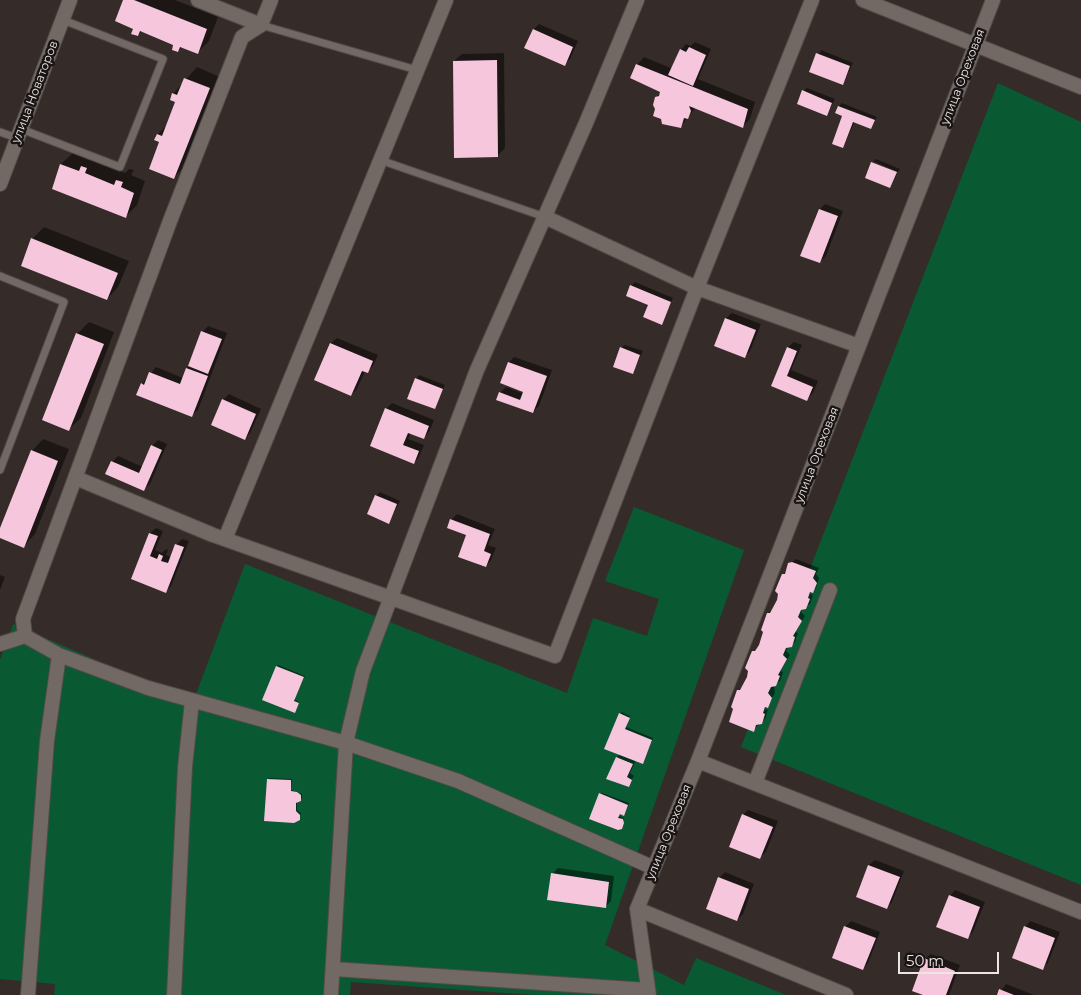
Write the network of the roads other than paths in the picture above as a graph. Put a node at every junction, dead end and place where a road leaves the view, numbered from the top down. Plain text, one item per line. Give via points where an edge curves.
1 (70, 0) edge
2 (198, 0) edge
3 (270, 0) edge
4 (446, 0) edge
5 (637, 0) edge
6 (812, 0) edge
7 (863, 0) edge
8 (993, 0) edge
9 (63, 20) junction
10 (261, 25) junction
11 (976, 44) junction
12 (417, 70) junction
13 (1081, 87) edge
14 (0, 132) edge
15 (19, 134) junction
16 (380, 160) junction
17 (0, 184) edge
18 (545, 217) junction
19 (0, 276) edge
20 (697, 288) junction
21 (859, 346) junction
22 (0, 470) edge
23 (76, 478) junction
24 (224, 539) junction
25 (830, 590) dead end
26 (391, 598) junction
27 (25, 636) junction
28 (0, 644) edge
29 (58, 655) junction
30 (192, 701) junction
31 (346, 743) junction
32 (698, 760) junction
33 (755, 783) junction
34 (654, 868) junction
35 (638, 909) junction
36 (1081, 912) edge
37 (333, 969) junction
38 (648, 993) edge
39 (28, 995) edge
40 (174, 995) edge
41 (332, 995) edge
42 (846, 995) edge

1 - 9 street, улица Новаторов
2 - 10 street
3 - 10 street
4 - 12 street
5 - 18 street
6 - 20 street
7 - 11 street
8 - 11 street, улица Ореховая
9 - 15 street, улица Новаторов
9 - 15 lane via 162,59 120,167
10 - 12 lane
10 - 23 street via 242,37 170,221
11 - 13 street
11 - 21 street, улица Ореховая
12 - 16 street
14 - 15 lane
15 - 17 street, улица Новаторов
16 - 18 lane
16 - 24 street
18 - 20 street
18 - 26 street via 477,370
19 - 22 lane via 64,302
20 - 21 street
20 - 26 street via 555,656
21 - 32 street, улица Ореховая
23 - 24 street
23 - 27 street via 23,619
24 - 26 street
25 - 33 street
26 - 31 street via 363,672
27 - 28 street
27 - 29 street
29 - 30 street
29 - 39 street
30 - 31 street
30 - 40 street via 185,767
31 - 34 street via 458,781
31 - 37 street
32 - 33 street
32 - 34 street, улица Ореховая
33 - 36 street
34 - 35 street, улица Ореховая
35 - 38 street
35 - 42 street
37 - 38 street
37 - 41 street

